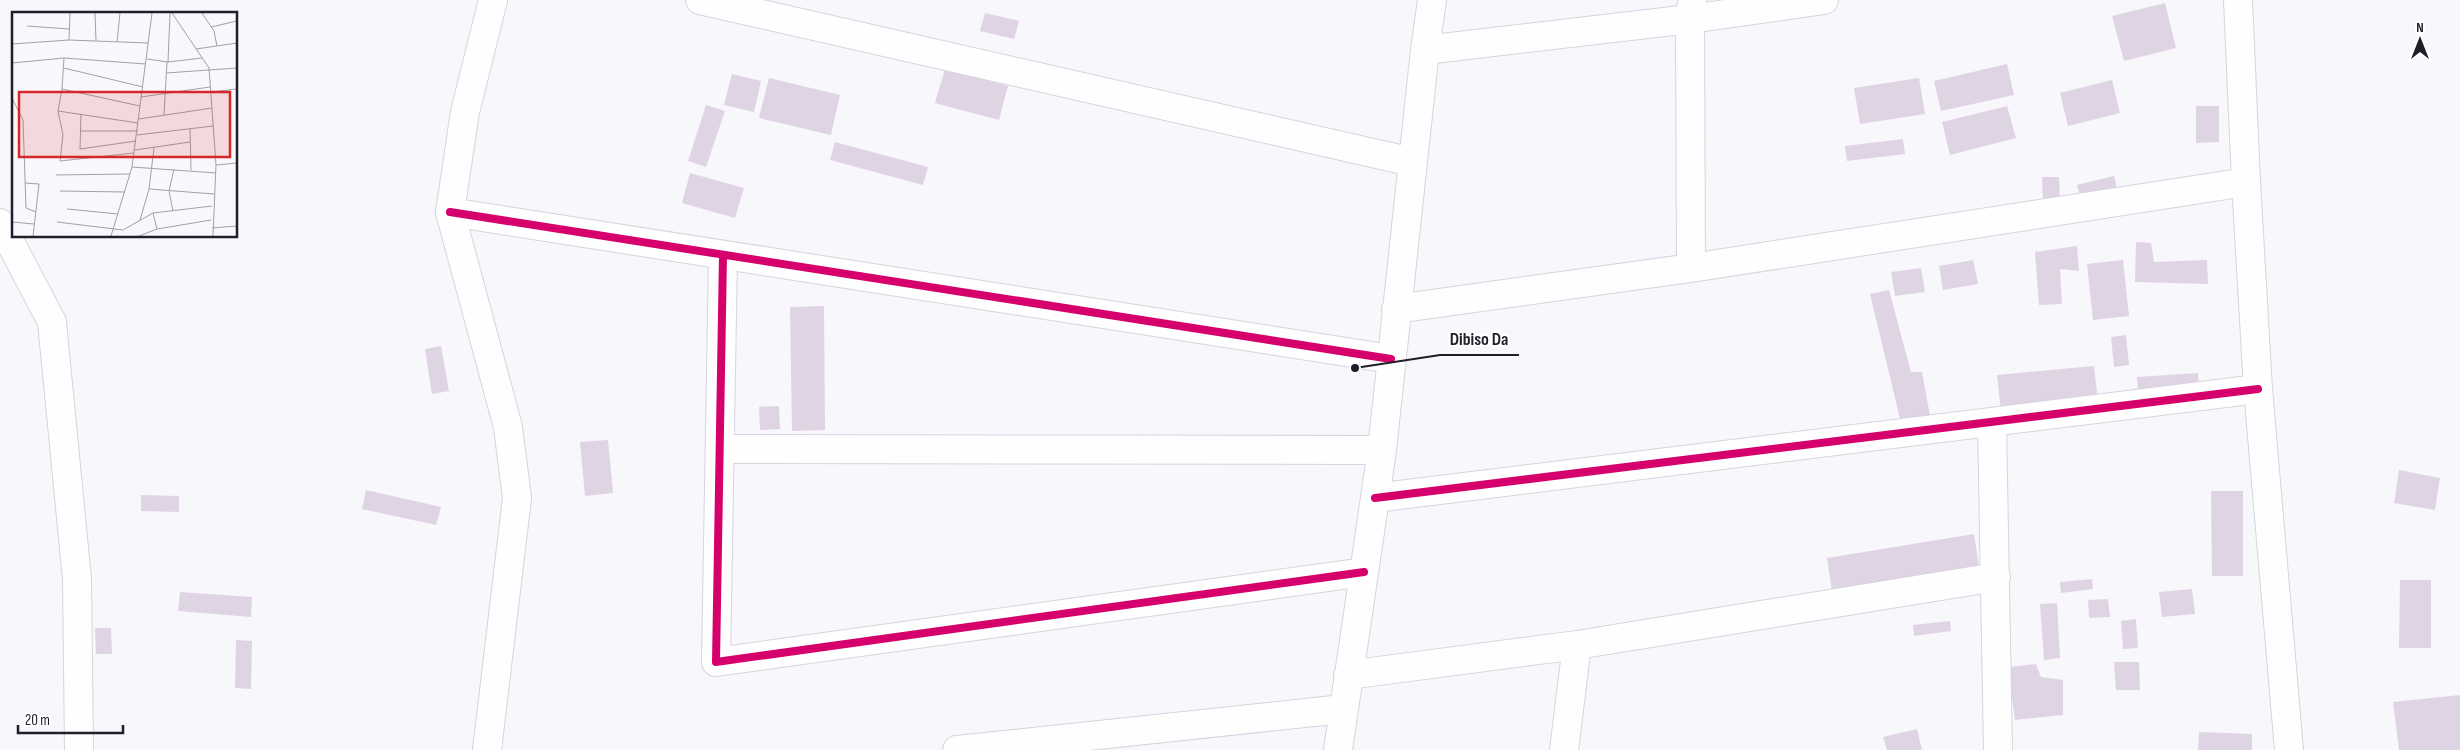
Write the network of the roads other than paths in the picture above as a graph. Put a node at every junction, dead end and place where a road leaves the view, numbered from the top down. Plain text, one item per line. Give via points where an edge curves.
1 (493, 0) edge
2 (700, 0) edge
3 (1432, 0) edge
4 (1824, 0) edge
5 (2238, 0) edge
6 (2242, 0) edge
7 (1691, 10) edge
8 (1424, 50) junction
9 (1412, 162) junction
10 (2246, 182) junction
11 (450, 212) junction
12 (0, 223) edge
13 (723, 255) junction
14 (1691, 268) junction
15 (1396, 309) junction
16 (1391, 359) junction
17 (2258, 389) junction
18 (1992, 423) junction
19 (720, 449) junction
20 (1382, 450) junction
21 (1375, 498) junction
22 (1364, 572) junction
23 (1996, 577) junction
24 (1577, 645) junction
25 (1348, 675) junction
26 (1343, 710) junction
27 (79, 750) edge
28 (488, 750) edge
29 (957, 750) edge
30 (1338, 750) edge
31 (1564, 750) edge
32 (1998, 750) edge
33 (2288, 750) edge

1 - 11 street via 464,112
2 - 9 street
3 - 8 street
4 - 7 street
5 - 6 street
5 - 10 street
7 - 8 street
7 - 14 street
8 - 9 street
9 - 15 street
10 - 14 street
10 - 17 street
11 - 13 street
11 - 28 street via 508,427 517,498
12 - 27 street via 52,322 77,579
13 - 16 street
13 - 19 street
14 - 15 street
15 - 16 street
16 - 20 street
17 - 18 street
17 - 33 street
18 - 21 street
18 - 23 street
19 - 20 street
19 - 22 street via 716,662
20 - 21 street
21 - 22 street
22 - 25 street
23 - 24 street
23 - 32 street
24 - 25 street
24 - 31 street
25 - 26 street
26 - 29 street
26 - 30 street

